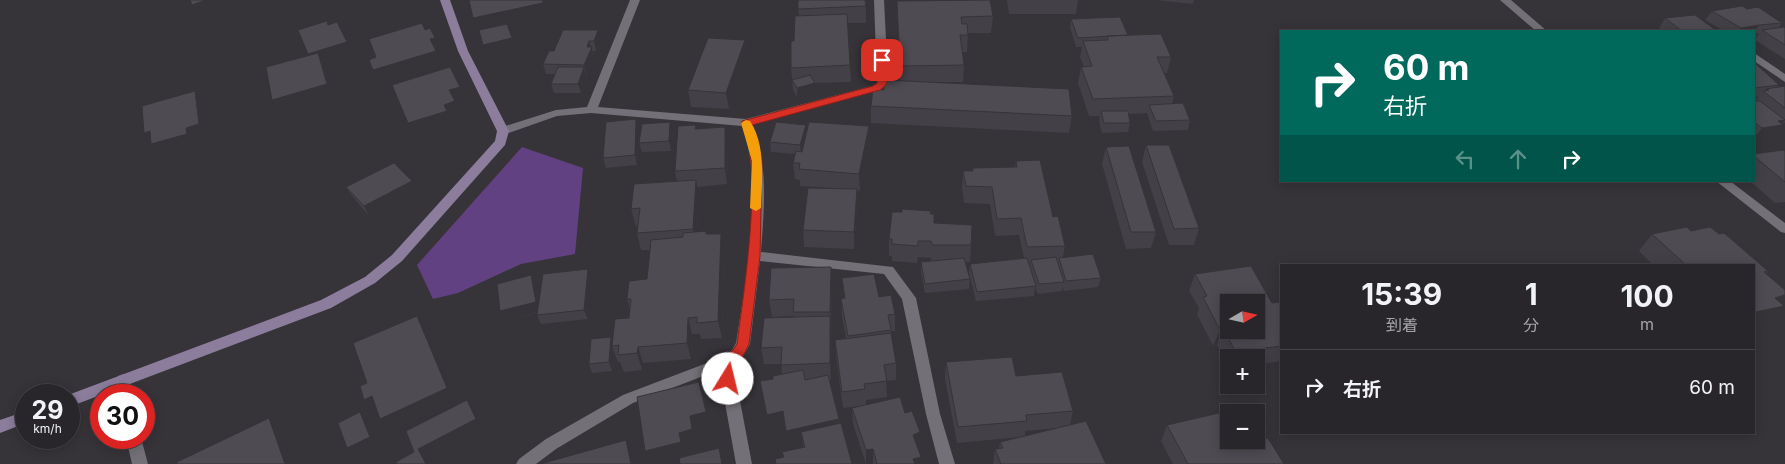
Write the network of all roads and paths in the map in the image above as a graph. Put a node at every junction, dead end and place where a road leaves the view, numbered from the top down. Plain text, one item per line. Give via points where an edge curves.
1 (445, 0) edge
2 (635, 0) edge
3 (880, 0) edge
4 (1505, 0) edge
5 (1541, 30) edge
6 (1755, 57) edge
7 (1785, 79) edge
8 (591, 110) junction
9 (746, 123) junction
10 (503, 131) junction
11 (1723, 182) edge
12 (1785, 229) edge
13 (754, 256) junction
14 (725, 362) junction
15 (123, 380) junction
16 (124, 384) edge
17 (80, 397) edge
18 (15, 421) edge
19 (0, 427) edge
20 (137, 449) edge
21 (140, 464) edge
22 (524, 464) edge
23 (744, 464) edge
24 (947, 464) edge

1 - 10 street via 463,51
2 - 8 street
3 - 9 street via 882,84
4 - 5 street
6 - 7 street
8 - 9 street
8 - 10 street via 556,113
9 - 13 street via 757,161
10 - 15 street via 501,142 397,258 370,280 326,304
11 - 12 street
13 - 14 street via 743,344 737,354
13 - 24 street via 888,270 909,298
14 - 22 street via 628,399 551,444
14 - 23 street
15 - 16 street
15 - 17 street
18 - 19 street
20 - 21 street

